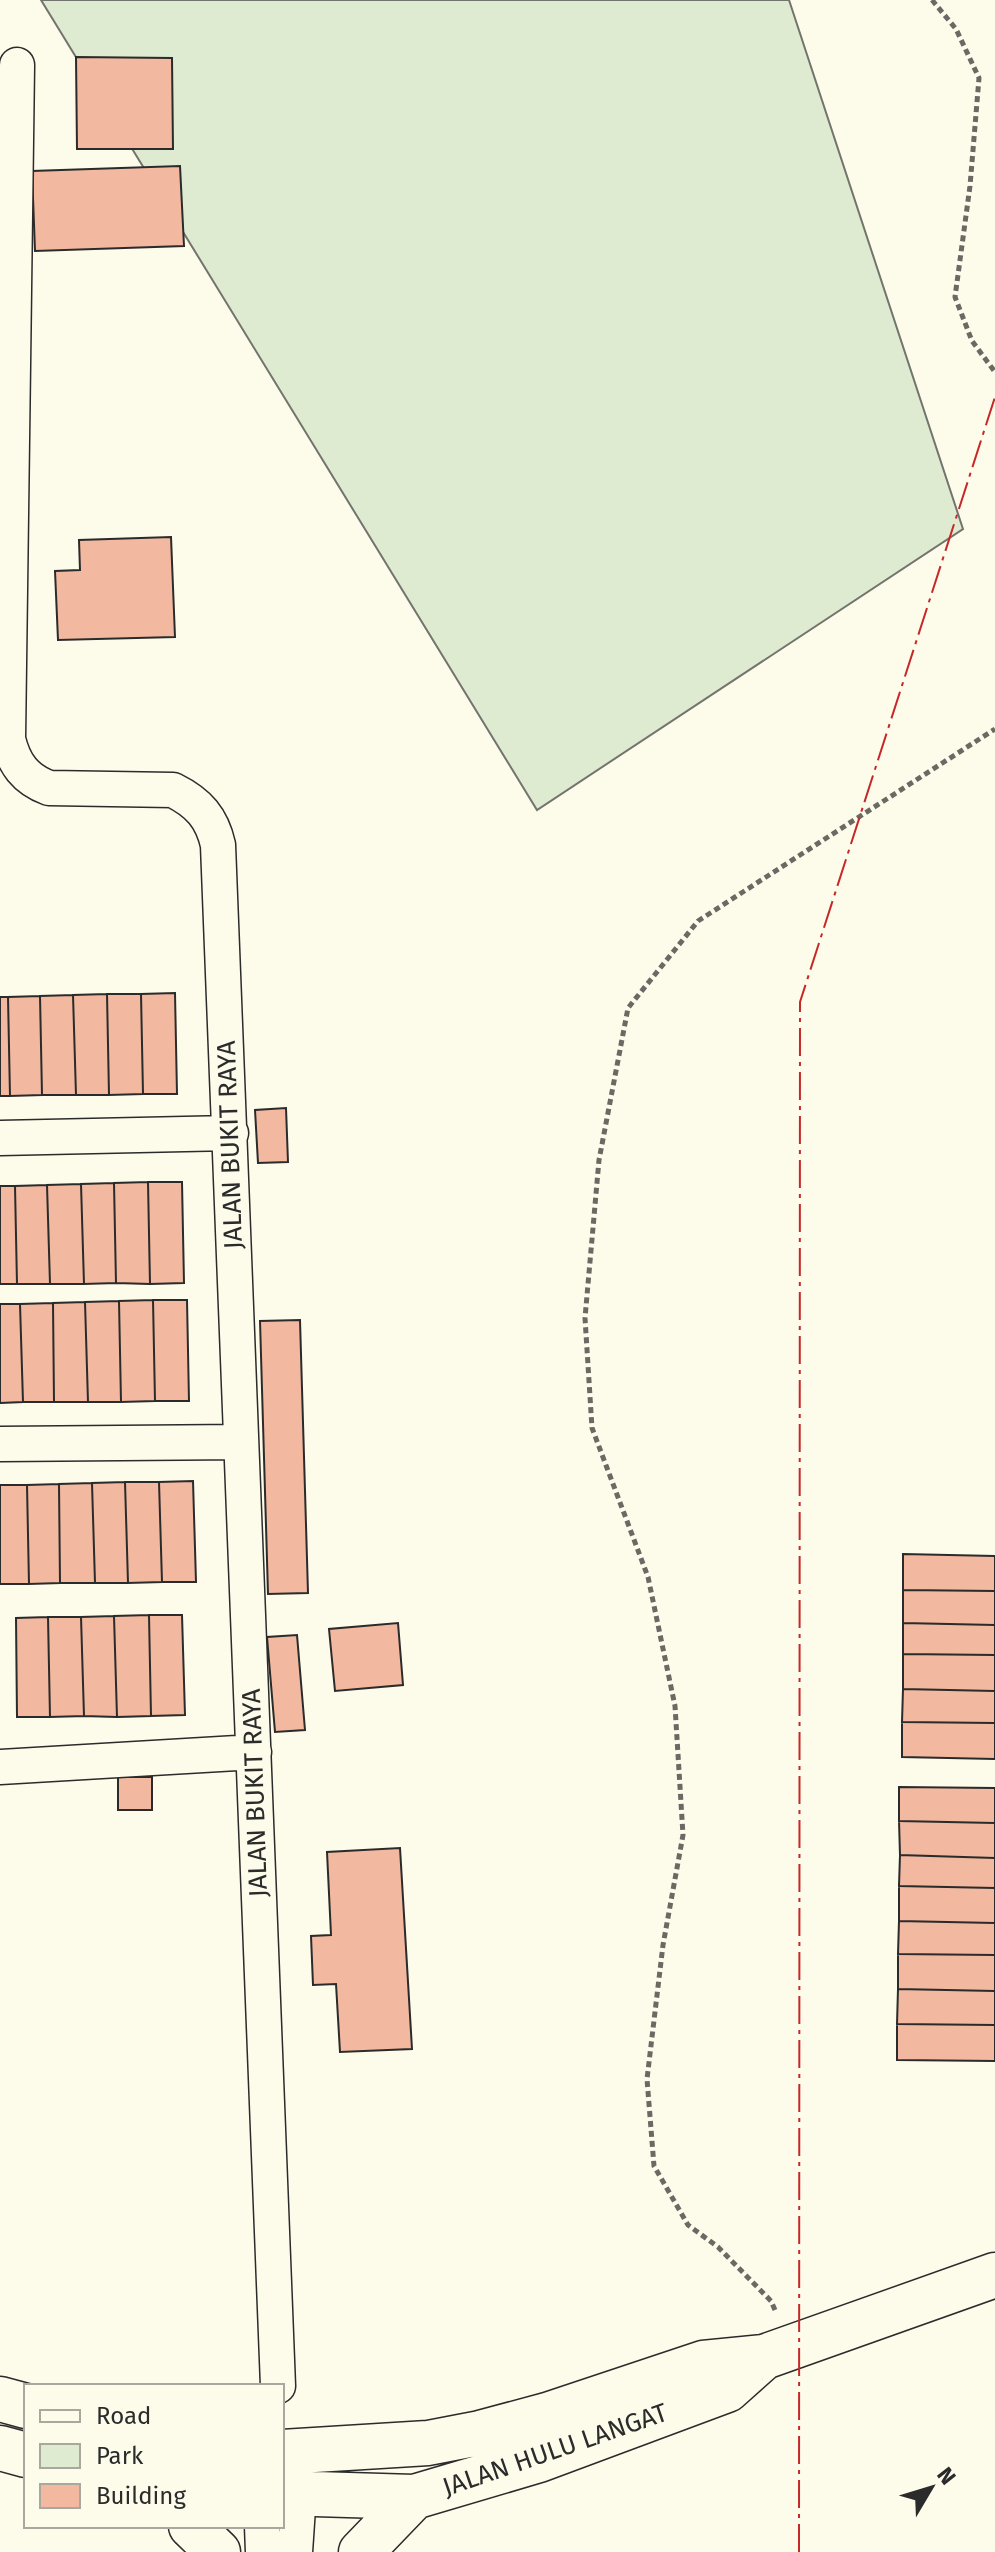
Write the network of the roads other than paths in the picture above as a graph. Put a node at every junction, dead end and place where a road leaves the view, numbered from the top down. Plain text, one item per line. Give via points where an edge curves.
1 (17, 65) dead end
2 (231, 1133) junction
3 (0, 1138) edge
4 (241, 1442) junction
5 (0, 1444) edge
6 (254, 1752) junction
7 (0, 1767) edge
8 (995, 2275) edge
9 (778, 2353) junction
10 (278, 2384) edge
11 (0, 2399) edge
12 (24, 2405) edge
13 (0, 2448) edge
14 (284, 2452) edge
15 (24, 2454) edge
16 (288, 2483) edge
17 (414, 2497) junction
18 (193, 2528) edge
19 (262, 2528) edge
20 (218, 2552) edge
21 (263, 2552) edge
22 (295, 2552) edge
23 (361, 2552) edge

1 - 2 street, JALAN BUKIT RAYA via 8,739 21,771 35,783 49,788 173,790 203,810 214,827
2 - 3 street
2 - 4 street, JALAN BUKIT RAYA
4 - 5 street
4 - 6 street, JALAN BUKIT RAYA
6 - 7 street
6 - 10 street, JALAN BUKIT RAYA
8 - 9 main road, JALAN HULU LANGAT
9 - 14 main road, JALAN HULU LANGAT via 703,2363 547,2415 454,2438
9 - 17 main road, JALAN HULU LANGAT via 727,2390 539,2460
11 - 12 main road
13 - 15 main road
16 - 17 main road, JALAN HULU LANGAT
16 - 22 street
17 - 23 main road
18 - 20 main road
19 - 21 street

